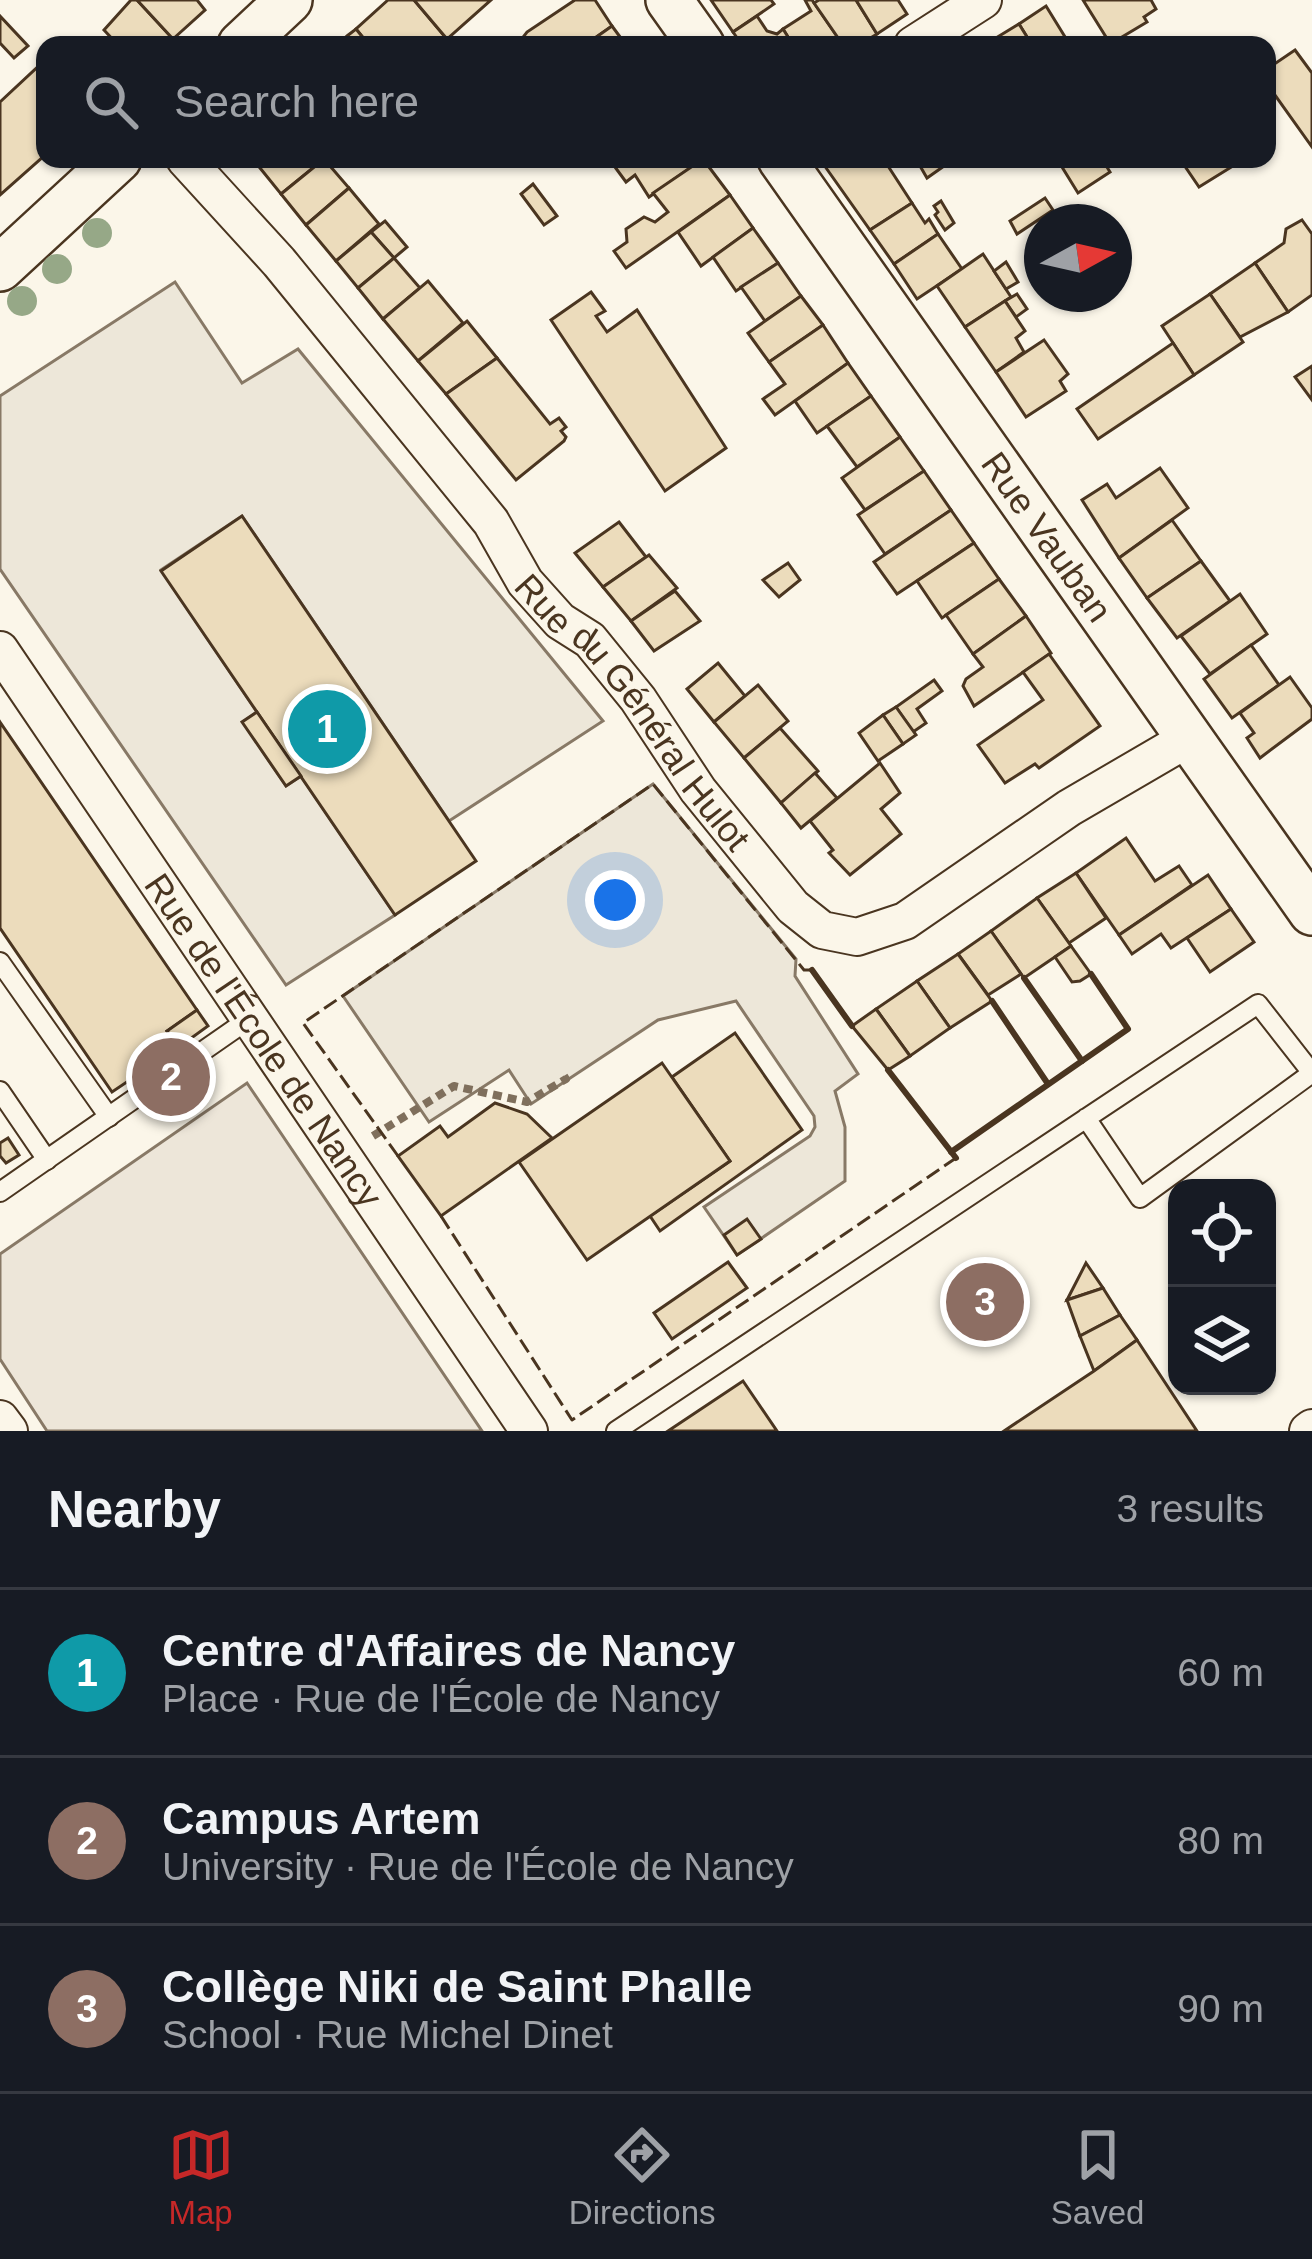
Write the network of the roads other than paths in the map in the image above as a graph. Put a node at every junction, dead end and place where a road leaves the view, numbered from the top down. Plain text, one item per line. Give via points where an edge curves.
1 (290, 0) edge
2 (669, 0) edge
3 (983, 0) edge
4 (251, 36) edge
5 (695, 36) edge
6 (927, 36) edge
7 (108, 168) edge
8 (193, 168) edge
9 (787, 168) edge
10 (0, 268) edge
11 (2, 657) edge
12 (1189, 738) junction
13 (1306, 892) edge
14 (0, 962) edge
15 (249, 1019) junction
16 (0, 1090) edge
17 (109, 1117) junction
18 (1086, 1118) junction
19 (46, 1160) junction
20 (0, 1192) edge
21 (0, 1419) edge
22 (9, 1431) edge
23 (529, 1431) edge
24 (616, 1431) edge

1 - 4 street
2 - 5 street
3 - 6 street
7 - 10 street
8 - 12 street, Rue du Général Hulot via 491,522 525,582 590,640 698,790 822,930 857,937 905,920
9 - 12 street, Rue Vauban
11 - 15 street, Rue de l'École de Nancy
12 - 13 street, Rue Vauban
14 - 17 lane
15 - 17 lane
15 - 23 street, Rue de l'École de Nancy
16 - 19 lane
17 - 19 lane
18 - 18 lane via 1258,1004 1312,1073 1140,1198
18 - 24 lane
19 - 20 lane
21 - 22 street

